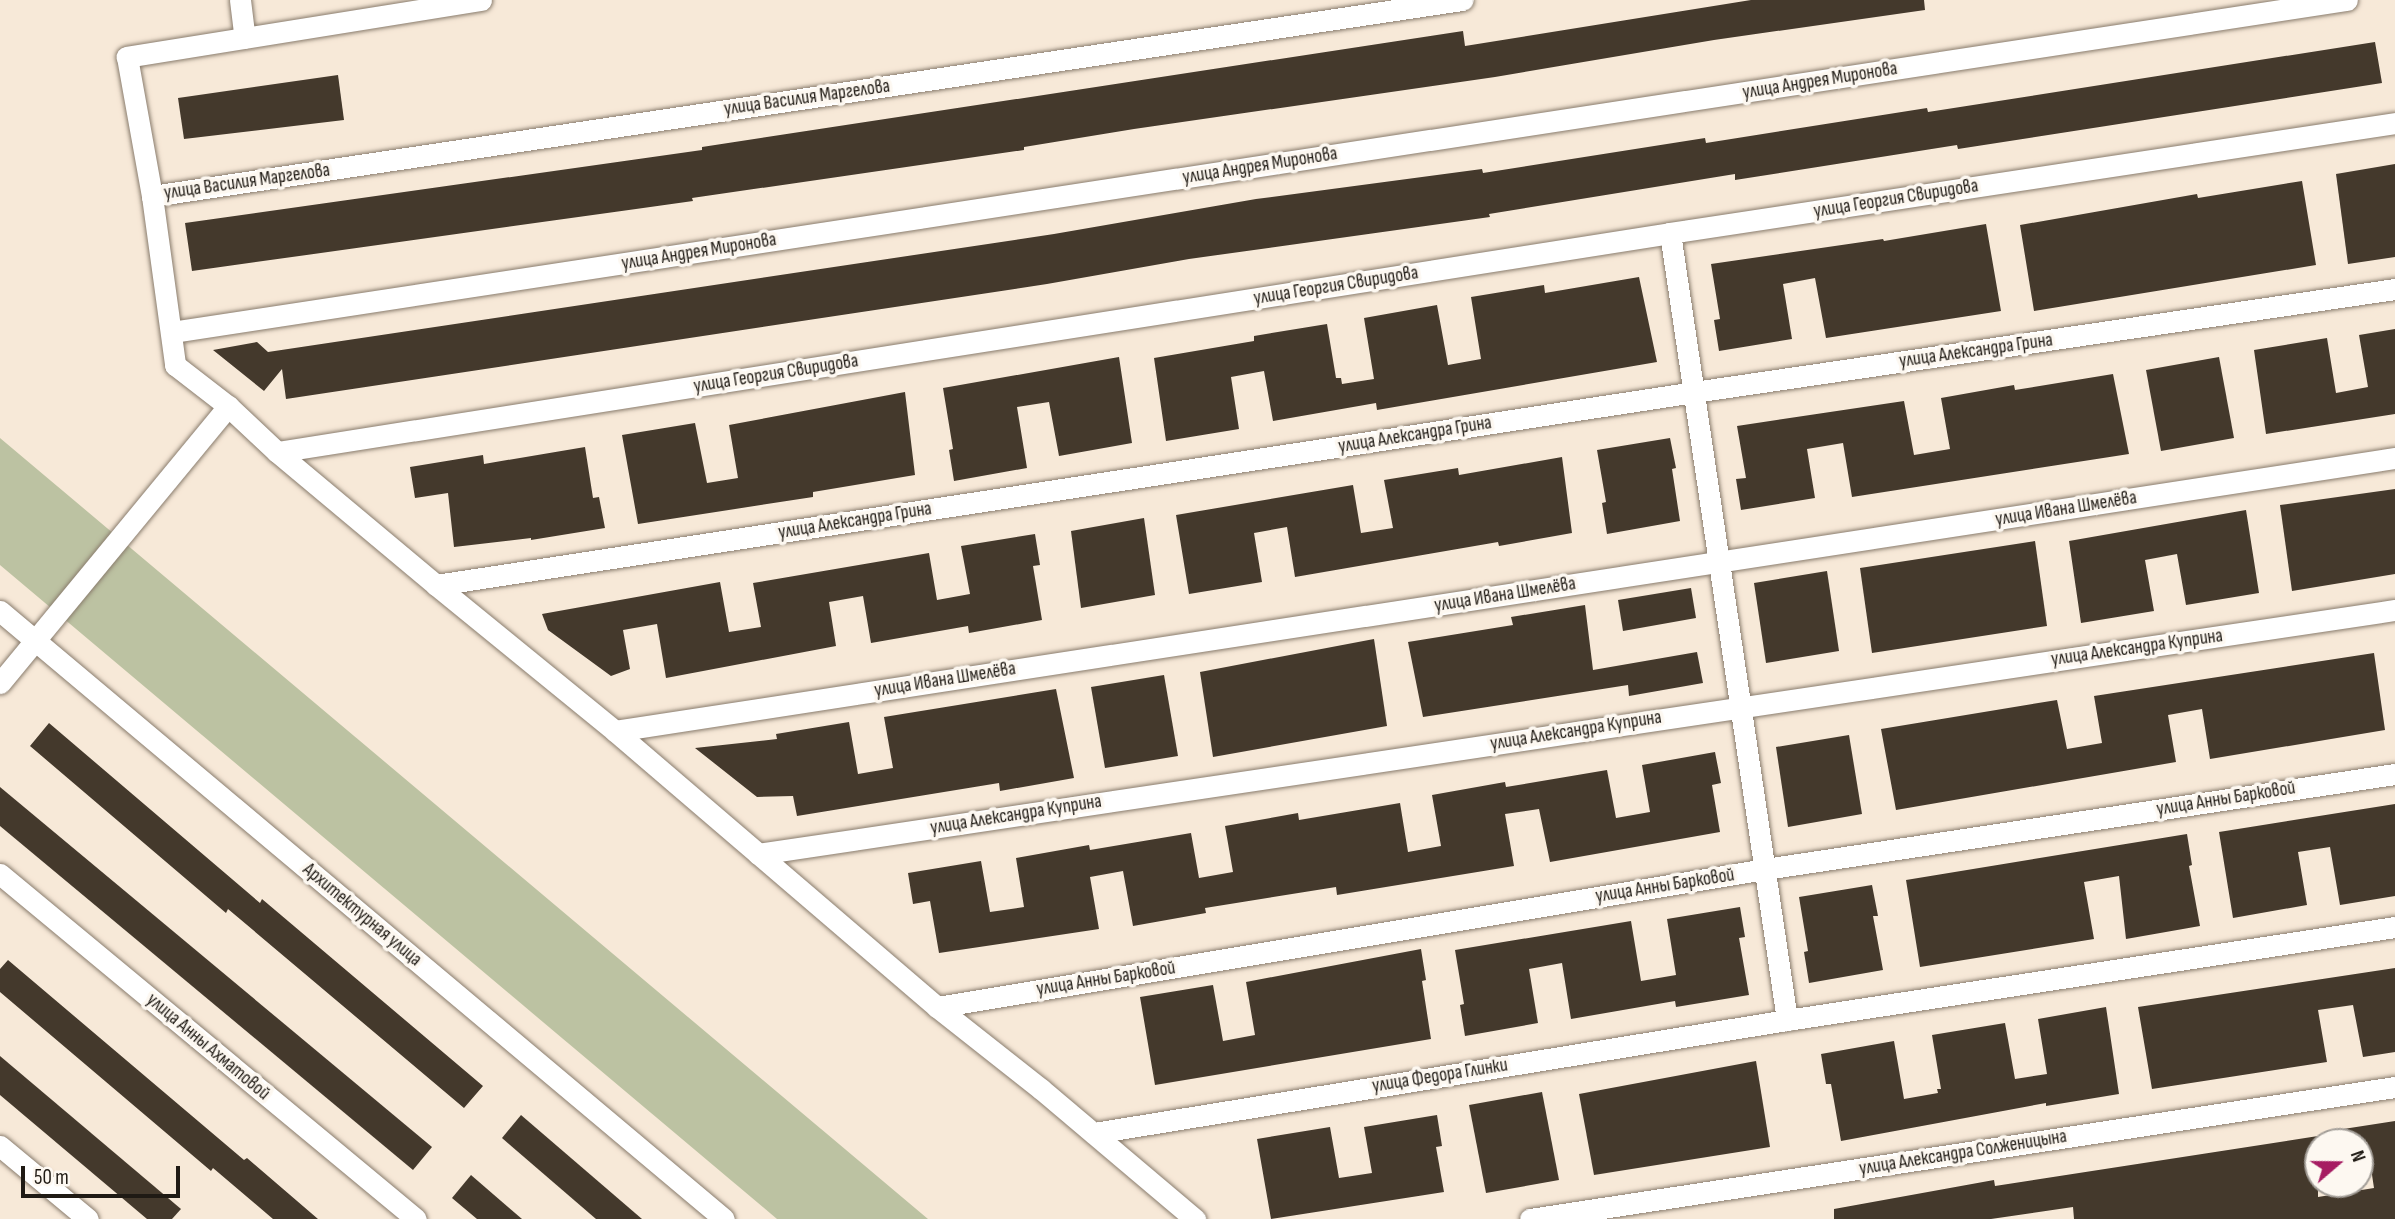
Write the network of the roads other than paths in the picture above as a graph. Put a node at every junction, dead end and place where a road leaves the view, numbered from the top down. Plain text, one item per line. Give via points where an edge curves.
1 (240, 0) edge
2 (481, 0) edge
3 (1462, 0) edge
4 (2347, 0) edge
5 (399, 7) edge
6 (245, 38) junction
7 (2395, 123) edge
8 (152, 196) junction
9 (1670, 233) junction
10 (2395, 289) edge
11 (172, 332) junction
12 (1694, 392) junction
13 (228, 406) junction
14 (277, 452) junction
15 (2395, 458) edge
16 (1719, 562) junction
17 (436, 585) junction
18 (2395, 610) edge
19 (0, 611) edge
20 (35, 640) junction
21 (0, 683) edge
22 (1740, 706) junction
23 (615, 731) junction
24 (2395, 774) edge
25 (758, 854) junction
26 (1765, 869) junction
27 (0, 874) edge
28 (2395, 926) edge
29 (937, 1007) junction
30 (1787, 1020) junction
31 (2395, 1087) edge
32 (1094, 1133) junction
33 (0, 1146) edge
34 (88, 1219) edge
35 (416, 1219) edge
36 (724, 1219) edge
37 (1195, 1219) edge
38 (1530, 1219) edge

1 - 6 street
2 - 5 street
3 - 8 street, улица Василия Маргелова
4 - 11 street, улица Андрея Миронова
5 - 6 street
6 - 8 street via 127,57
7 - 9 street, улица Георгия Свиридова
8 - 11 street
9 - 12 street
9 - 14 street, улица Георгия Свиридова
10 - 12 street, улица Александра Грина
11 - 13 street via 175,365
12 - 16 street
12 - 17 street, улица Александра Грина
13 - 14 street
13 - 20 street
14 - 17 street
15 - 16 street, улица Ивана Шмелёва
16 - 22 street
16 - 23 street, улица Ивана Шмелёва
17 - 23 street
18 - 22 street, улица Александра Куприна
19 - 20 street, Архитектурная улица
20 - 21 street
20 - 36 street, Архитектурная улица
22 - 25 street, улица Александра Куприна
22 - 26 street
23 - 25 street
24 - 26 street, улица Анны Барковой
25 - 29 street
26 - 29 street, улица Анны Барковой
26 - 30 street
27 - 35 street, улица Анны Ахматовой
28 - 30 street, улица Федора Глинки
29 - 32 street
30 - 32 street, улица Федора Глинки
31 - 38 street, улица Александра Солженицына
32 - 37 street
33 - 34 street

